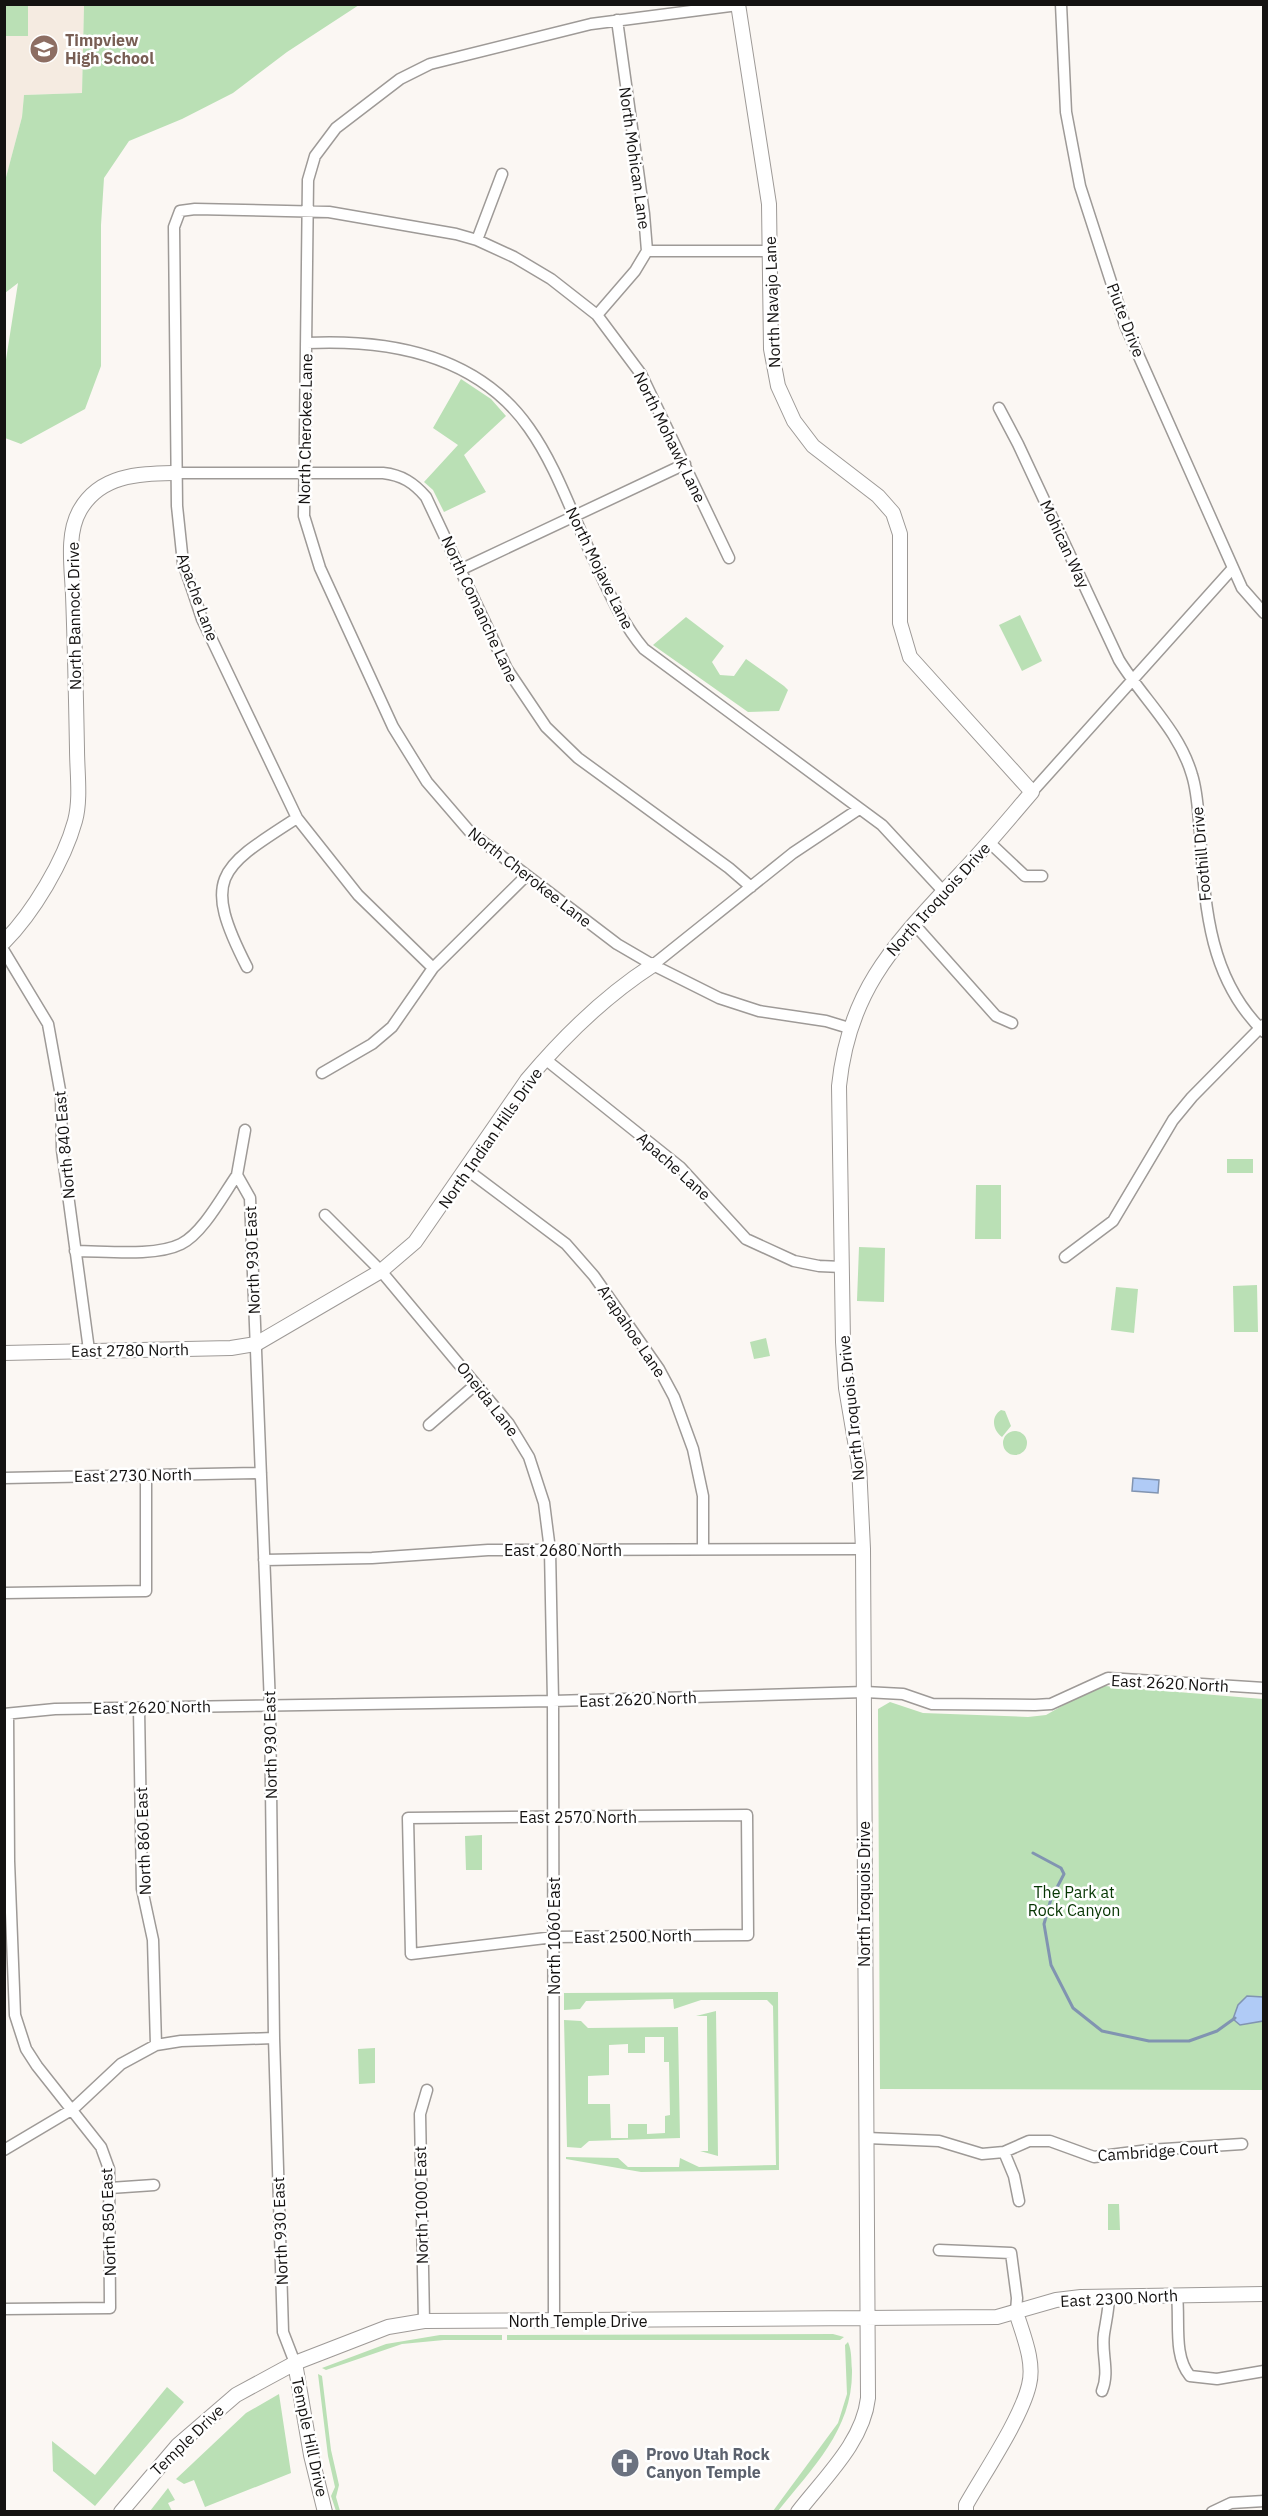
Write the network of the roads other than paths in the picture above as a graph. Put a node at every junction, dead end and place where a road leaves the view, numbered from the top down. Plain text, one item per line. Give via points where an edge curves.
1 (1060, 4) edge
2 (738, 5) edge
3 (617, 20) junction
4 (502, 174) dead end
5 (307, 212) junction
6 (477, 240) junction
7 (647, 251) junction
8 (769, 251) junction
9 (597, 315) junction
10 (306, 343) junction
11 (999, 408) dead end
12 (685, 464) junction
13 (176, 473) junction
14 (305, 474) junction
15 (573, 515) junction
16 (729, 558) dead end
17 (1233, 568) junction
18 (462, 569) junction
19 (1263, 613) edge
20 (1132, 680) junction
21 (1032, 792) junction
22 (859, 809) junction
23 (297, 818) junction
24 (990, 843) junction
25 (526, 876) junction
26 (1042, 876) dead end
27 (751, 888) junction
28 (944, 892) junction
29 (914, 924) junction
30 (4, 942) edge
31 (4, 951) edge
32 (653, 965) junction
33 (247, 967) dead end
34 (433, 968) junction
35 (1012, 1023) dead end
36 (849, 1028) junction
37 (1262, 1028) edge
38 (545, 1059) junction
39 (322, 1073) dead end
40 (245, 1130) dead end
41 (466, 1169) junction
42 (237, 1175) junction
43 (325, 1215) dead end
44 (75, 1251) junction
45 (1065, 1257) dead end
46 (842, 1267) junction
47 (381, 1271) junction
48 (256, 1344) junction
49 (89, 1350) junction
50 (4, 1353) edge
51 (476, 1385) junction
52 (429, 1425) dead end
53 (261, 1473) junction
54 (146, 1475) junction
55 (4, 1478) edge
56 (704, 1549) junction
57 (863, 1549) junction
58 (550, 1550) junction
59 (264, 1560) junction
60 (4, 1593) edge
61 (1263, 1688) edge
62 (865, 1692) junction
63 (553, 1701) junction
64 (270, 1705) junction
65 (139, 1707) junction
66 (6, 1714) edge
67 (554, 1817) junction
68 (7, 1861) edge
69 (748, 1935) joint
70 (554, 1937) junction
71 (411, 1954) joint
72 (274, 2038) junction
73 (156, 2045) junction
74 (427, 2090) dead end
75 (73, 2109) junction
76 (867, 2138) junction
77 (1242, 2144) dead end
78 (4, 2150) edge
79 (1004, 2152) junction
80 (154, 2185) dead end
81 (110, 2188) junction
82 (1019, 2200) dead end
83 (939, 2250) dead end
84 (1263, 2295) edge
85 (1109, 2296) junction
86 (1177, 2296) junction
87 (4, 2308) edge
88 (1016, 2312) junction
89 (868, 2319) junction
90 (424, 2321) junction
91 (554, 2321) junction
92 (295, 2363) junction
93 (1263, 2371) edge
94 (1102, 2391) dead end
95 (1263, 2501) edge
96 (965, 2509) edge
97 (121, 2511) edge
98 (326, 2511) edge
99 (798, 2511) edge
100 (1212, 2511) edge

1 - 17 street, Piute Drive via 1066,112 1080,186 1125,325
2 - 3 street, North Cherokee Lane
2 - 8 street, North Navajo Lane via 769,204
3 - 5 street, North Cherokee Lane via 441,60 400,79 327,137 311,167
3 - 7 street, North Mohican Lane
4 - 6 street
5 - 6 street, North Mohawk Lane via 329,212
5 - 10 street, North Cherokee Lane
5 - 13 street, Apache Lane via 180,212 174,227
6 - 9 street, North Mohawk Lane via 551,279
7 - 8 street
7 - 9 street, North Mohican Lane
8 - 21 street, North Navajo Lane via 771,349 785,405 813,446 878,496 893,513 900,534 902,636 910,657
9 - 12 street, North Mohawk Lane via 641,374
10 - 14 street, North Cherokee Lane
10 - 15 street, North Mojave Lane via 406,349 440,359 482,381 529,428
11 - 20 street, Mohican Way
12 - 15 street
12 - 16 street, North Mohawk Lane
13 - 14 street, North Bannock Drive
13 - 23 street, Apache Lane via 178,537 202,619
13 - 30 street, North Bannock Drive via 112,480 94,492 78,512 72,538 75,819 66,845 23,922
14 - 18 street, North Comanche Lane via 383,473 412,483 426,497
14 - 25 street, North Cherokee Lane via 304,516 311,541 393,728 448,808 470,832
15 - 18 street
15 - 22 street, North Mojave Lane via 621,618 644,649
17 - 19 street, Piute Drive via 1242,588
17 - 20 street, North Iroquois Drive
18 - 27 street, North Comanche Lane via 507,669 546,727 578,758
20 - 21 street, North Iroquois Drive
20 - 37 street, Foothill Drive via 1168,725 1187,760 1196,795 1212,942 1234,996
21 - 24 street, North Iroquois Drive
22 - 27 street, North Indian Hills Drive via 793,853
22 - 28 street, North Mojave Lane via 882,825
23 - 33 street via 244,852 232,864 223,884 224,911
23 - 34 street, Apache Lane via 358,895
24 - 26 street via 1025,876
24 - 28 street, North Iroquois Drive
25 - 32 street, North Cherokee Lane via 617,944
25 - 34 street
27 - 32 street, North Indian Hills Drive
28 - 29 street, North Iroquois Drive
29 - 35 street via 996,1016
29 - 36 street, North Iroquois Drive via 885,958
31 - 44 street, North 840 East via 48,1024 61,1096 62,1150
32 - 36 street, North Cherokee Lane via 719,998 759,1011
32 - 38 street, North Indian Hills Drive via 614,993
34 - 39 street via 393,1027
36 - 46 street, North Iroquois Drive via 839,1086
37 - 45 street via 1173,1120 1113,1221
38 - 41 street, North Indian Hills Drive
38 - 46 street, Apache Lane via 680,1167 746,1239 794,1261
40 - 42 street
41 - 47 street, North Indian Hills Drive via 424,1231
41 - 56 street, Arapahoe Lane via 566,1244 594,1276 659,1369 685,1424 698,1471 703,1496
42 - 44 street via 208,1216 182,1243 159,1250
42 - 48 street, North 930 East via 250,1198
43 - 47 street, Oneida Lane
44 - 49 street, North 840 East
46 - 57 street, North Iroquois Drive via 846,1388 859,1465
47 - 48 street, North Indian Hills Drive
47 - 51 street, Oneida Lane
48 - 49 street, East 2780 North via 231,1348
48 - 53 street, North 930 East
49 - 50 street, East 2780 North
51 - 52 street
51 - 58 street, Oneida Lane via 509,1424 529,1457 543,1503
53 - 54 street, East 2730 North
53 - 59 street, North 930 East
54 - 55 street, East 2730 North
54 - 60 street via 146,1590
56 - 57 street, East 2680 North
56 - 58 street, East 2680 North
57 - 62 street, North Iroquois Drive
58 - 59 street, East 2680 North
58 - 63 street, North 1060 East
59 - 64 street, North 930 East
61 - 62 street, East 2620 North via 1108,1678 1051,1704 1035,1705 932,1704 903,1694
62 - 63 street, East 2620 North
62 - 76 street, North Iroquois Drive
63 - 64 street, East 2620 North
63 - 67 street, North 1060 East
64 - 65 street, East 2620 North
64 - 72 street, North 930 East
65 - 66 street, East 2620 North
65 - 73 street, North 860 East via 142,1889 153,1940
66 - 68 street, North 850 East
67 - 69 street, East 2570 North via 747,1815
67 - 70 street, North 1060 East
67 - 71 street, East 2570 North via 408,1818
68 - 75 street, North 850 East via 15,2015 26,2049
69 - 70 street, East 2500 North
70 - 71 street, East 2500 North
70 - 91 street, North 1060 East
72 - 73 street
72 - 92 street, North 930 East via 283,2332
73 - 75 street via 121,2064
74 - 90 street, North 1000 East via 420,2114
75 - 78 street
75 - 81 street, North 850 East via 101,2147 109,2169
76 - 79 street, Cambridge Court via 939,2141 982,2154
76 - 89 street, North Iroquois Drive
77 - 79 street, Cambridge Court via 1094,2157 1050,2141 1029,2141
79 - 82 street
80 - 81 street
81 - 87 street, North 850 East via 110,2308
83 - 88 street via 1011,2253
84 - 86 street, East 2300 North
85 - 86 street, East 2300 North
85 - 88 street, East 2300 North via 1056,2300
85 - 94 street via 1104,2334 1107,2373
86 - 93 street via 1180,2356 1190,2376 1217,2379
88 - 89 street, East 2300 North via 997,2317
88 - 96 street via 1029,2355 1030,2384
89 - 91 street, North Temple Drive
89 - 99 street, North Iroquois Drive via 868,2398 863,2423
90 - 91 street, North Temple Drive
90 - 92 street, North Temple Drive via 388,2327
92 - 97 street, Temple Drive via 255,2383 212,2413
92 - 98 street, Temple Hill Drive via 311,2455
95 - 100 street via 1231,2503

